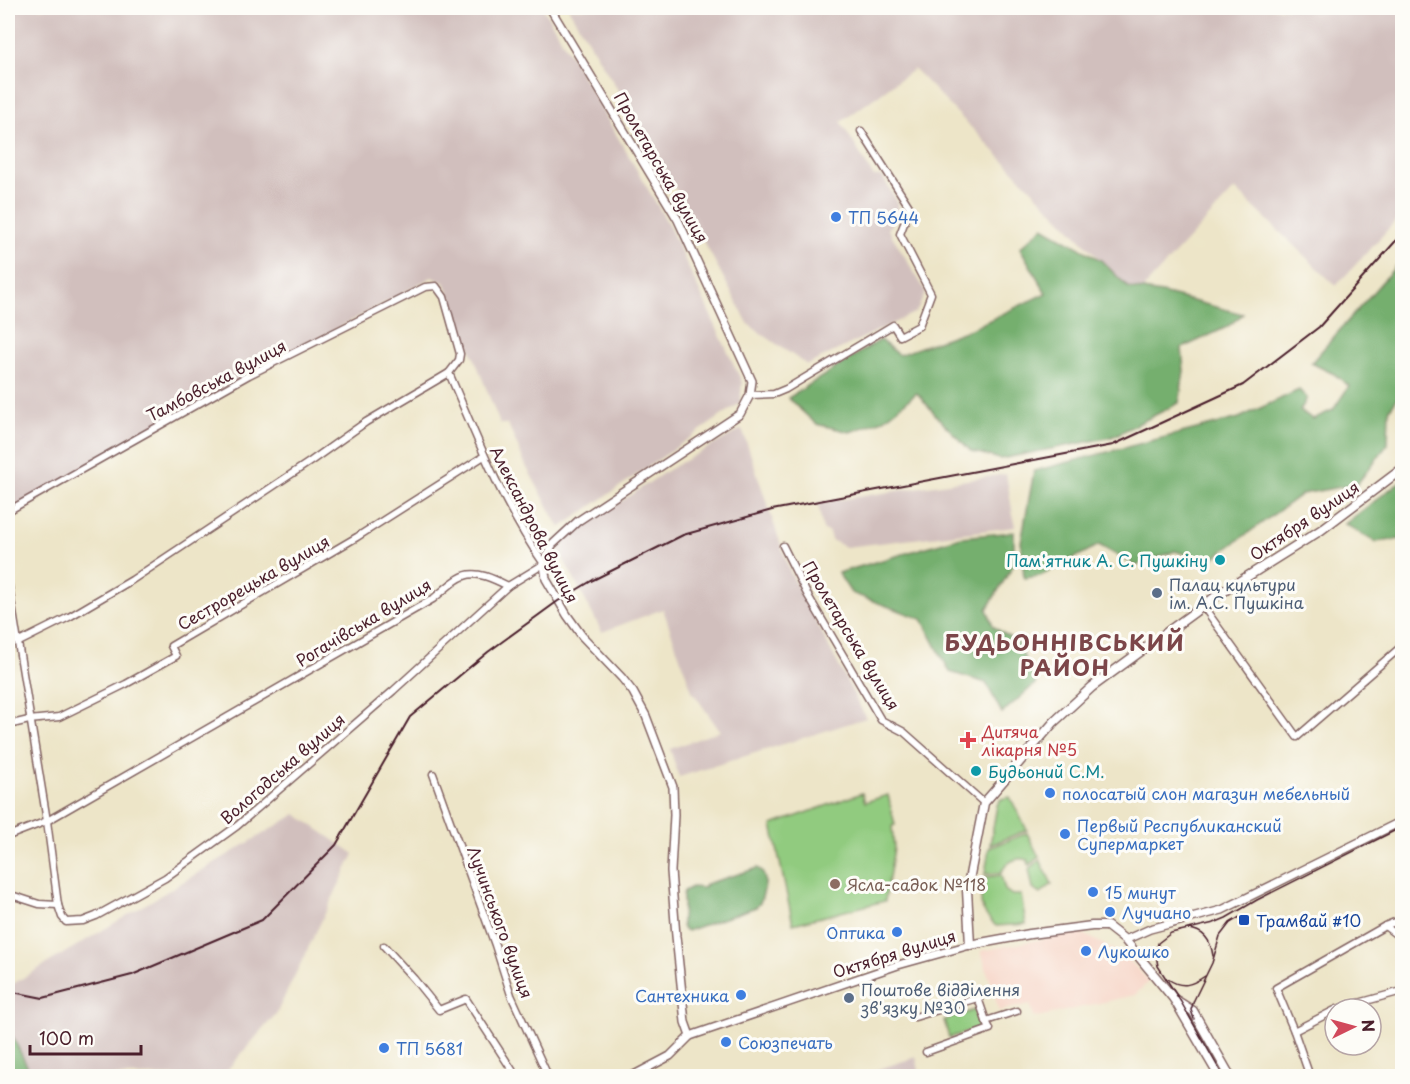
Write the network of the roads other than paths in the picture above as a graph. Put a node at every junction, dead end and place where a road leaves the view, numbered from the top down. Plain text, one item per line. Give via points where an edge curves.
1 (550, 8) edge
2 (861, 131) dead end
3 (449, 373) junction
4 (750, 396) junction
5 (484, 456) junction
6 (1402, 469) edge
7 (8, 511) edge
8 (783, 546) dead end
9 (544, 564) junction
10 (8, 581) edge
11 (508, 586) junction
12 (1203, 606) junction
13 (8, 640) edge
14 (19, 642) junction
15 (1402, 646) edge
16 (29, 720) junction
17 (8, 725) edge
18 (433, 774) dead end
19 (984, 803) junction
20 (47, 821) junction
21 (1402, 821) edge
22 (8, 836) edge
23 (8, 894) edge
24 (58, 905) junction
25 (1402, 919) edge
26 (1385, 926) junction
27 (1402, 939) edge
28 (1125, 940) junction
29 (970, 945) junction
30 (384, 946) dead end
31 (1402, 991) edge
32 (1381, 997) edge
33 (1174, 999) junction
34 (1017, 1011) dead end
35 (1323, 1016) edge
36 (915, 1017) dead end
37 (986, 1020) junction
38 (1294, 1031) junction
39 (690, 1036) junction
40 (926, 1052) dead end
41 (516, 1077) edge
42 (548, 1077) edge
43 (632, 1077) edge
44 (1219, 1077) edge
45 (1230, 1077) edge
46 (1307, 1077) edge

1 - 4 street, Пролетарська вулиця via 678,220 752,381
2 - 4 street via 910,208 900,234 931,294 919,326 900,336 893,325 786,389
3 - 5 street, Александрова вулиця
3 - 7 street, Тамбовська вулиця via 460,354 454,329 441,290 436,286 425,287 249,375
3 - 14 street via 366,422 132,580
4 - 9 street via 740,414 578,522 552,545
5 - 9 street, Александрова вулиця via 526,538
5 - 16 street, Сестрорецька вулиця via 357,537 171,646 176,656 59,717
6 - 12 main road, Октября вулиця via 1321,530
8 - 19 street, Пролетарська вулиця via 881,720 904,732
9 - 11 street
9 - 39 street, Александрова вулиця via 546,579 567,615 633,692 673,787 671,871 685,1022
10 - 14 street
11 - 20 street, Рогачівська вулиця via 486,575 463,576 424,604
11 - 24 street, Вологодська вулиця via 237,826 165,878 83,921 66,922
12 - 15 street via 1297,737
12 - 19 main road, Октября вулиця via 1063,712
13 - 14 street
14 - 16 street
16 - 17 street, Сестрорецька вулиця
16 - 20 street
18 - 42 street, Лучинського вулиця via 511,995
19 - 29 main road, Октября вулиця via 967,890
20 - 22 street, Рогачівська вулиця
20 - 24 street
21 - 28 street via 1222,910 1150,929
23 - 24 street via 39,904
25 - 26 street
26 - 27 street
26 - 38 street via 1276,988
28 - 29 main road via 1107,927 1092,926
28 - 33 main road
29 - 39 street, Октября вулиця via 898,965
30 - 41 street via 439,1010 466,999
31 - 32 street
33 - 44 main road
33 - 45 main road via 1193,1011
34 - 37 street
35 - 38 street
36 - 37 street via 978,998
37 - 40 street via 990,1029
38 - 46 street
39 - 43 street, Октября вулиця via 670,1056

